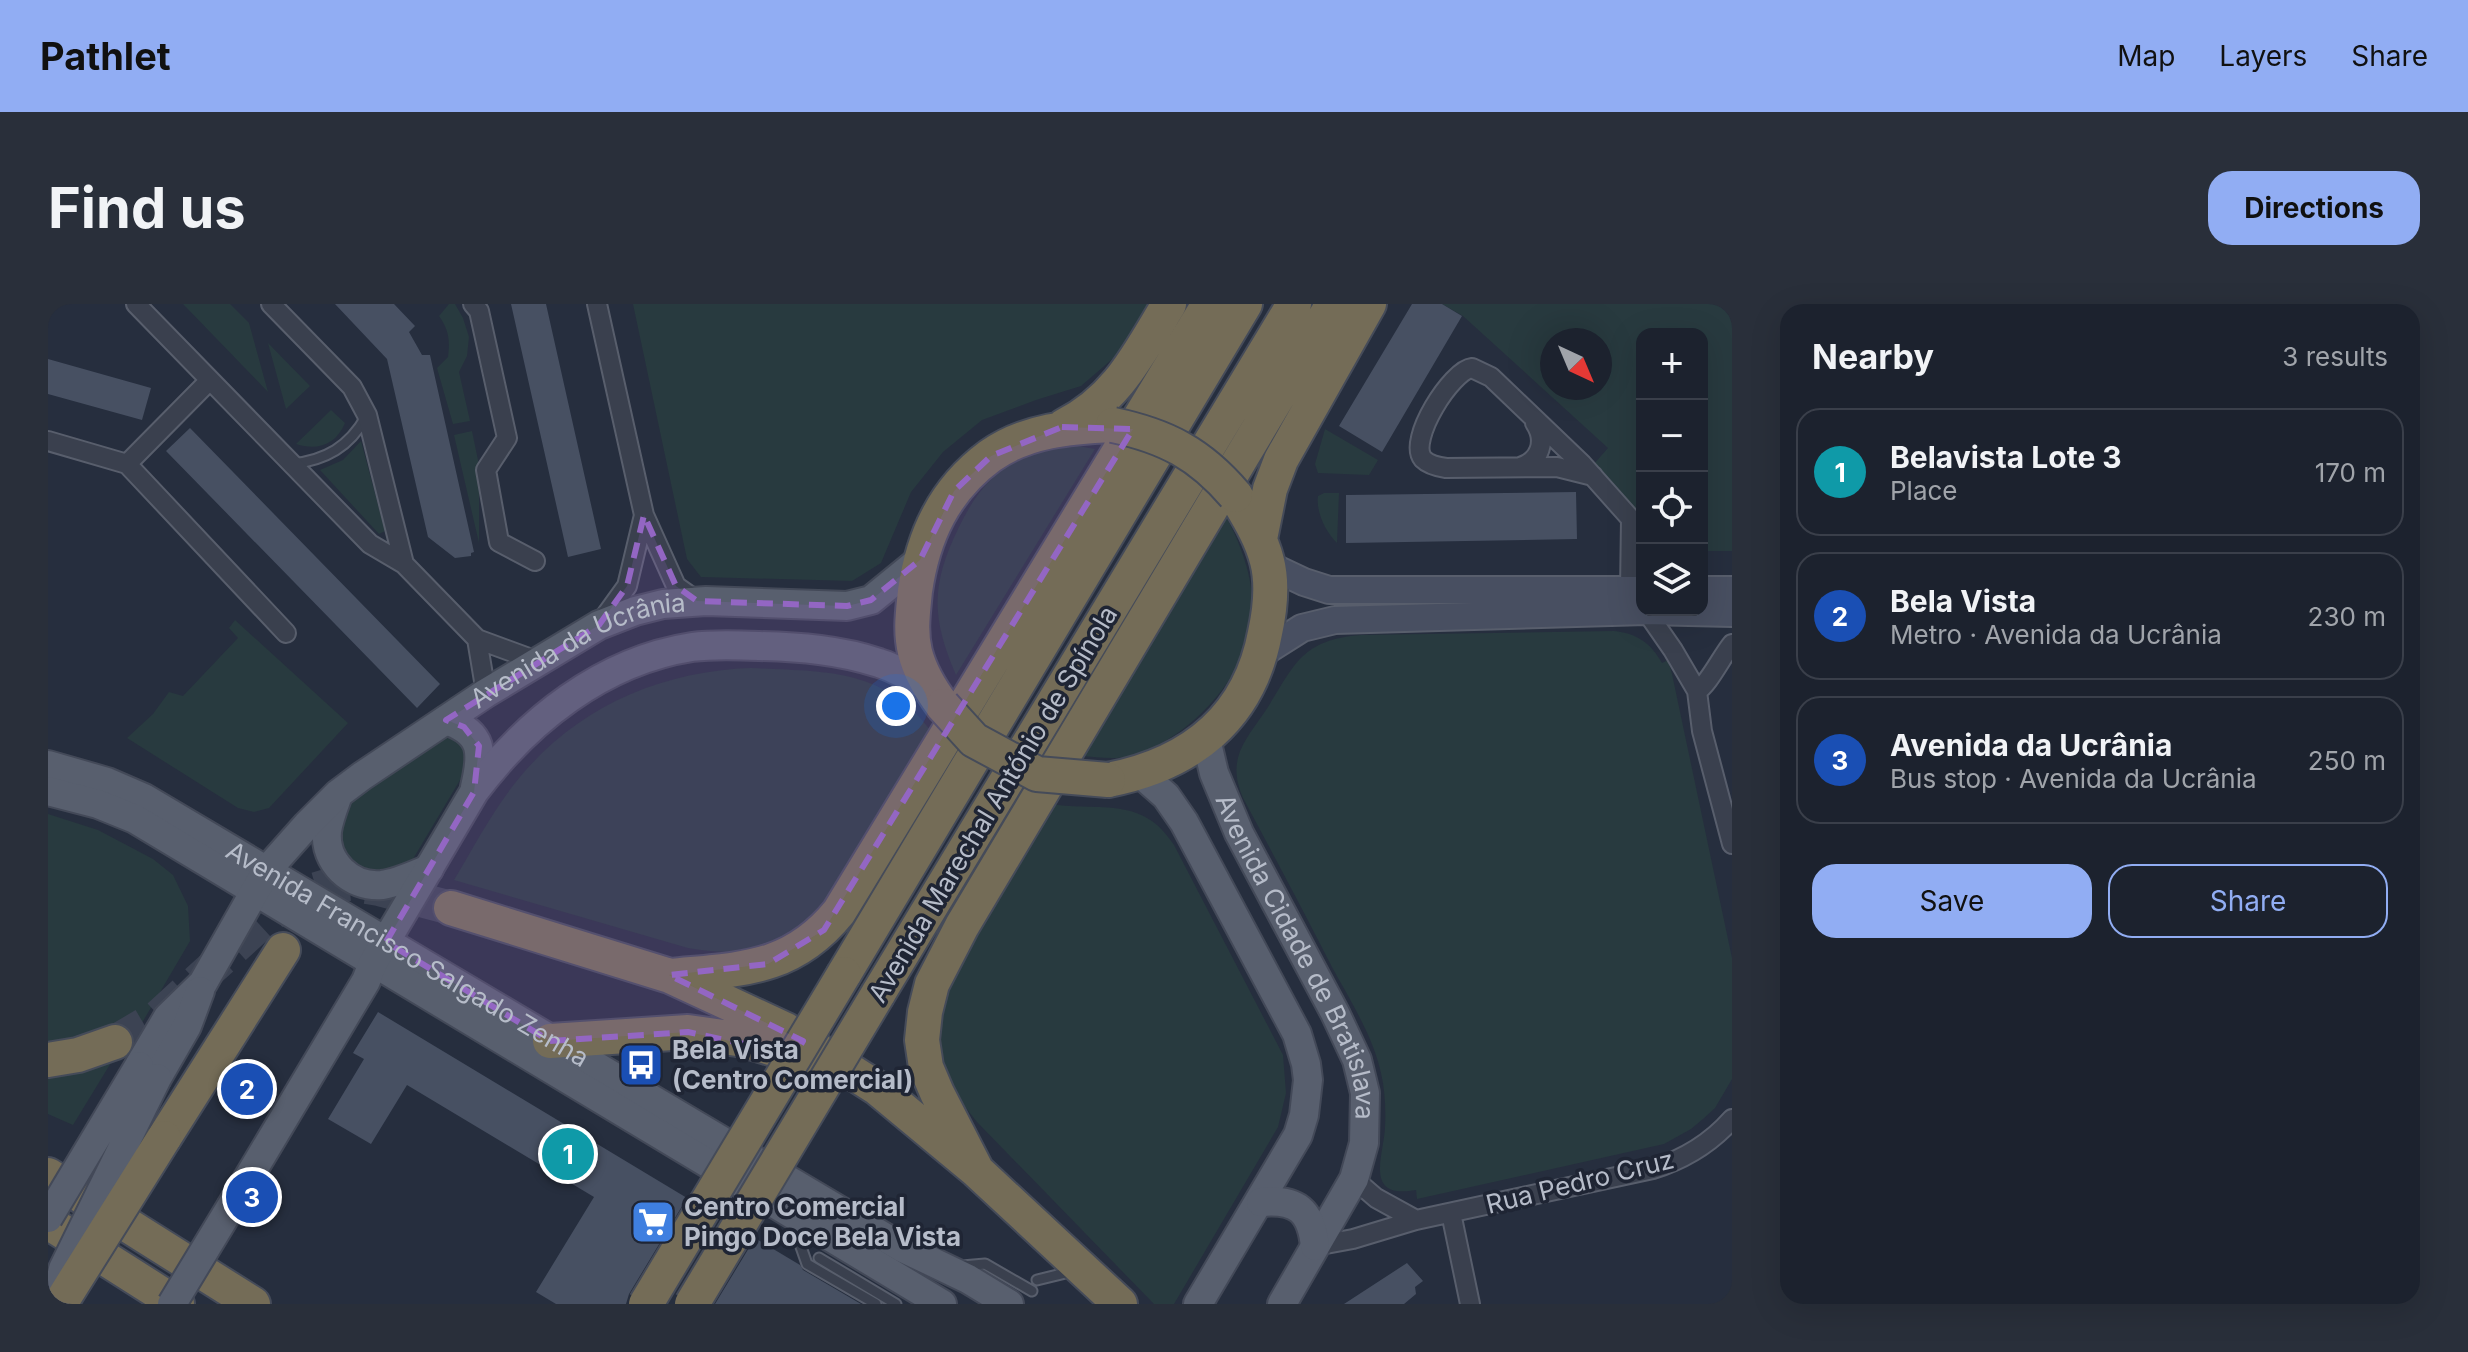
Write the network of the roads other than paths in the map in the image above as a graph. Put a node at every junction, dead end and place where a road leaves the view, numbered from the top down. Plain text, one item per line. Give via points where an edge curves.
1 (136, 304) edge
2 (271, 304) edge
3 (473, 304) edge
4 (597, 304) edge
5 (1169, 304) edge
6 (1209, 304) edge
7 (1245, 304) edge
8 (1294, 304) edge
9 (1333, 304) edge
10 (1369, 304) edge
11 (210, 380) junction
12 (367, 415) junction
13 (1530, 415) junction
14 (1062, 427) junction
15 (48, 441) edge
16 (127, 464) junction
17 (292, 464) junction
18 (1520, 467) junction
19 (1593, 476) junction
20 (644, 515) junction
21 (1264, 552) junction
22 (920, 560) junction
23 (535, 561) dead end
24 (404, 564) junction
25 (1636, 568) edge
26 (1708, 590) edge
27 (1732, 590) edge
28 (1636, 597) edge
29 (1636, 597) edge
30 (697, 601) junction
31 (1708, 609) edge
32 (1732, 613) edge
33 (1651, 616) edge
34 (599, 625) junction
35 (286, 633) dead end
36 (477, 639) junction
37 (1732, 644) edge
38 (1261, 654) junction
39 (537, 661) junction
40 (1697, 691) junction
41 (486, 693) junction
42 (936, 696) junction
43 (446, 720) junction
44 (1206, 739) junction
45 (48, 765) edge
46 (1141, 774) junction
47 (48, 791) edge
48 (474, 792) junction
49 (338, 794) junction
50 (1732, 844) edge
51 (429, 869) junction
52 (261, 880) junction
53 (451, 908) tunnel mouth
54 (283, 950) dead end
55 (380, 952) junction
56 (670, 976) junction
57 (550, 1041) junction
58 (115, 1042) tunnel mouth
59 (48, 1060) edge
60 (148, 1072) junction
61 (877, 1088) junction
62 (1732, 1119) edge
63 (977, 1171) junction
64 (48, 1175) edge
65 (1354, 1179) junction
66 (1261, 1202) junction
67 (789, 1213) junction
68 (1451, 1213) junction
69 (48, 1220) edge
70 (1416, 1220) junction
71 (1315, 1246) junction
72 (819, 1258) dead end
73 (1037, 1280) dead end
74 (1102, 1291) edge
75 (1020, 1298) edge
76 (252, 1301) edge
77 (57, 1304) edge
78 (174, 1304) edge
79 (646, 1304) edge
80 (692, 1304) edge
81 (876, 1304) edge
82 (896, 1304) edge
83 (942, 1304) edge
84 (1198, 1304) edge
85 (1282, 1304) edge
86 (1470, 1304) edge

1 - 11 street
2 - 12 street via 352,387
3 - 23 street via 479,311 507,438 486,470 499,542
4 - 20 street
5 - 14 highway via 1109,396
6 - 56 highway via 860,880 824,930 768,964
7 - 79 highway, Avenida Marechal António de Spínola, bridge
8 - 80 highway, Avenida Marechal António de Spínola, bridge
9 - 63 highway via 932,984 922,1040 926,1067
10 - 21 highway via 1281,460 1270,489
11 - 16 street
11 - 17 street
12 - 17 lane via 345,445 311,462
12 - 24 street
13 - 18 street via 1542,444 1535,460
13 - 18 street via 1491,377 1465,369 1421,432 1419,451 1434,466
13 - 19 street
14 - 21 highway, bridge via 1113,425 1172,442 1201,460 1235,495
14 - 22 highway via 1039,432 991,456 954,491 929,530
15 - 16 street
16 - 35 street
17 - 24 street via 370,544
18 - 19 street via 1557,467
19 - 25 street via 1631,519
20 - 30 street via 676,586
20 - 34 street via 627,586
21 - 28 street via 1304,582 1329,590
21 - 38 highway via 1271,606
22 - 30 main road, Avenida da Ucrânia via 871,600 847,606
22 - 42 highway via 911,624 915,654
24 - 36 street
26 - 27 street
29 - 38 street via 1335,620 1302,628
30 - 34 main road, Avenida da Ucrânia via 663,604
31 - 32 street
33 - 40 street
34 - 39 main road, Avenida da Ucrânia
36 - 39 street
36 - 41 street
37 - 40 street
38 - 44 highway via 1234,708
39 - 41 main road, Avenida da Ucrânia
40 - 50 street via 1702,731
41 - 43 main road, Avenida da Ucrânia
42 - 46 highway, bridge via 974,740 1037,774 1108,780
42 - 48 main road, Avenida da Ucrânia via 882,664 834,651 718,645 670,652 619,669 569,698 516,743
43 - 48 main road via 464,727 479,746
43 - 49 main road, Avenida da Ucrânia
44 - 46 highway
44 - 65 main road, Avenida Cidade de Bratislava via 1239,833 1357,1060 1365,1126
45 - 52 main road, Avenida Francisco Salgado Zenha via 144,798
46 - 66 main road, Avenida Cidade de Bratislava via 1184,822 1302,1048 1308,1080 1304,1115
47 - 52 main road, Avenida Francisco Salgado Zenha via 135,819
48 - 51 main road, Avenida da Ucrânia
49 - 51 main road via 327,843 334,862 348,877 381,885
49 - 52 main road, Avenida da Ucrânia
51 - 55 main road, Avenida da Ucrânia
52 - 55 main road, Avenida Francisco Salgado Zenha
52 - 60 main road, Avenida da Ucrânia via 203,983 168,1017
53 - 56 highway
54 - 77 highway, bridge
55 - 57 main road, Avenida Francisco Salgado Zenha
55 - 67 main road, Avenida Francisco Salgado Zenha
55 - 78 main road, Avenida da Ucrânia, bridge
56 - 61 highway via 786,1030
57 - 61 highway via 661,1032 718,1036 802,1057
57 - 75 main road, Avenida Francisco Salgado Zenha via 901,1247
58 - 59 highway
60 - 69 main road, Avenida da Ucrânia, bridge
60 - 77 main road, bridge via 63,1269
61 - 63 highway
62 - 68 street, Rua Pedro Cruz via 1704,1146 1671,1163
63 - 74 highway
64 - 76 highway
65 - 70 street
65 - 71 main road, Avenida Cidade de Bratislava
66 - 71 main road via 1282,1200 1300,1209 1313,1225
66 - 84 main road, Avenida Cidade de Bratislava
67 - 81 lane via 807,1264
67 - 83 main road, Avenida Francisco Salgado Zenha
68 - 70 street, Rua Pedro Cruz
68 - 86 street
69 - 78 highway
70 - 71 street, Rua Pedro Cruz
71 - 85 main road, Avenida Cidade de Bratislava
72 - 82 lane
73 - 74 lane

